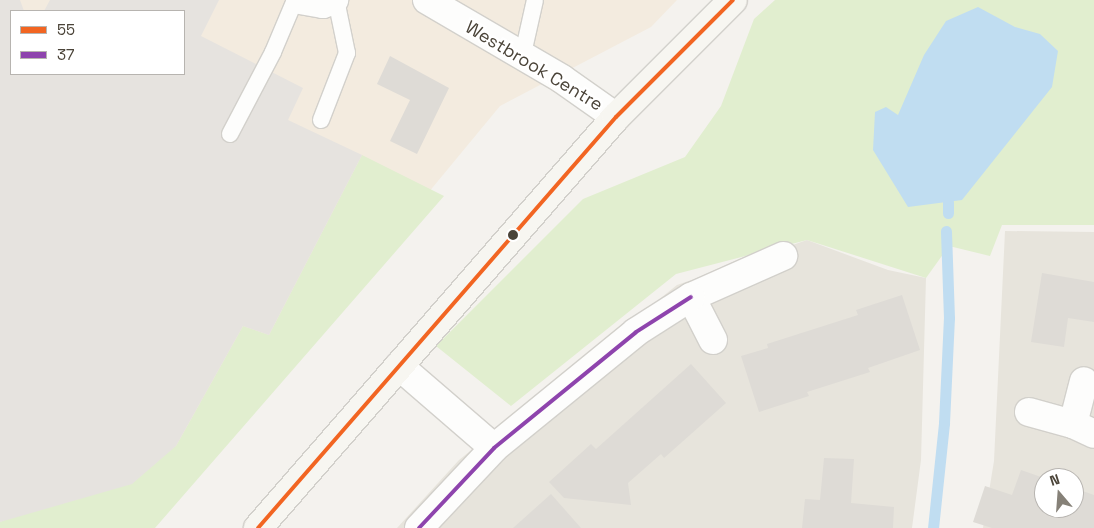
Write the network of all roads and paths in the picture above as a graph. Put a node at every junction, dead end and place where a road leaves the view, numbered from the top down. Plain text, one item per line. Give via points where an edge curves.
1 (295, 0) edge
2 (300, 0) edge
3 (335, 0) edge
4 (427, 0) edge
5 (535, 0) edge
6 (734, 0) edge
7 (522, 58) junction
8 (616, 117) junction
9 (321, 120) dead end
10 (230, 134) dead end
11 (783, 256) dead end
12 (691, 296) junction
13 (713, 340) dead end
14 (399, 366) junction
15 (1084, 380) dead end
16 (1029, 412) dead end
17 (1083, 429) edge
18 (494, 448) junction
19 (258, 528) edge
20 (420, 528) edge

1 - 10 lane via 273,52
2 - 3 street via 323,4
3 - 9 lane via 347,53
4 - 7 street, Westbrook Centre
5 - 7 lane
6 - 8 street
7 - 8 street, Westbrook Centre via 562,79
8 - 14 street
11 - 12 street
12 - 13 street
12 - 18 street via 636,332
14 - 18 street
14 - 19 street
15 - 17 street
16 - 17 street
18 - 20 street

